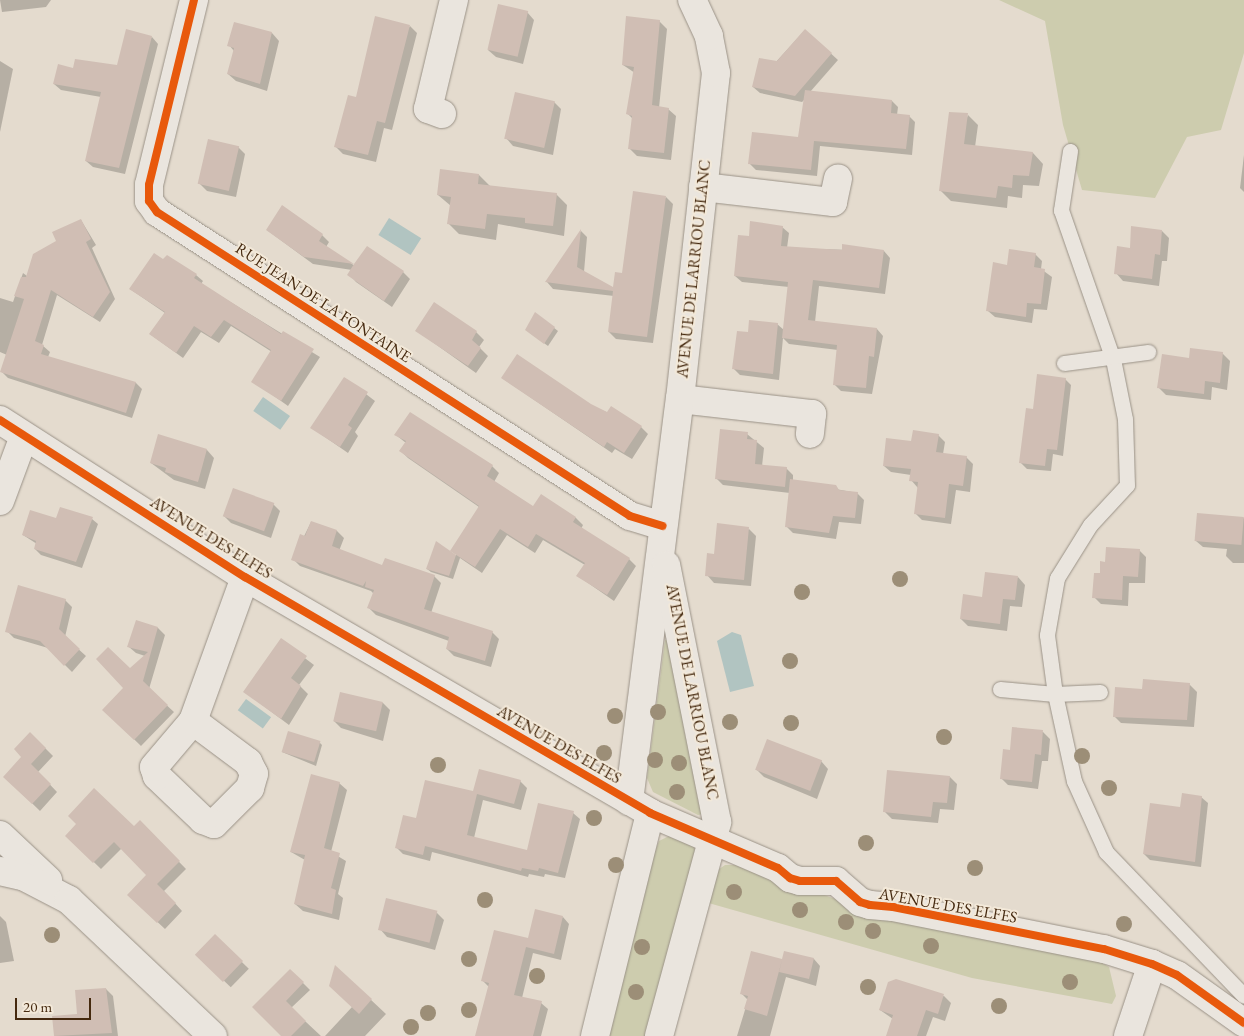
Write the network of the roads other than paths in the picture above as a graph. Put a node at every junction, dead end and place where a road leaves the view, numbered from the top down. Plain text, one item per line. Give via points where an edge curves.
1 (194, 0) edge
2 (454, 0) edge
3 (692, 0) edge
4 (442, 114) dead end
5 (1070, 151) dead end
6 (838, 179) dead end
7 (703, 187) junction
8 (1148, 352) dead end
9 (1113, 359) junction
10 (1064, 363) dead end
11 (680, 399) junction
12 (0, 420) edge
13 (810, 434) dead end
14 (24, 436) junction
15 (0, 501) edge
16 (662, 534) junction
17 (245, 577) junction
18 (1000, 689) dead end
19 (1100, 692) dead end
20 (1055, 694) junction
21 (193, 721) dead end
22 (639, 807) junction
23 (0, 835) edge
24 (712, 842) junction
25 (0, 870) edge
26 (69, 900) junction
27 (1152, 964) junction
28 (1244, 996) edge
29 (1244, 1023) edge
30 (214, 1036) edge
31 (595, 1036) edge
32 (659, 1036) edge
33 (1128, 1036) edge

1 - 16 street, RUE JEAN DE LA FONTAINE via 149,185 149,201 156,212
2 - 4 street via 428,108
3 - 7 street, AVENUE DE LARRIOU BLANC via 709,36 716,73
5 - 9 lane via 1061,210
6 - 7 street via 833,202
7 - 11 street, AVENUE DE LARRIOU BLANC
8 - 9 lane
9 - 10 lane
9 - 20 lane via 1125,418 1127,485 1090,525 1057,578 1047,635
11 - 13 street via 812,414
11 - 16 street, AVENUE DE LARRIOU BLANC
12 - 14 street, AVENUE DES ELFES
14 - 15 street
14 - 17 street, AVENUE DES ELFES
16 - 22 street, AVENUE DE LARRIOU BLANC
16 - 24 street, AVENUE DE LARRIOU BLANC via 717,822
17 - 21 street
17 - 22 street, AVENUE DES ELFES
18 - 20 lane
19 - 20 lane
20 - 28 lane via 1074,781 1106,852
22 - 24 street, AVENUE DES ELFES
22 - 31 street, AVENUE DE LARRIOU BLANC
23 - 26 street
24 - 27 street, AVENUE DES ELFES via 778,868 800,882 836,881 860,902 870,905 1104,949
24 - 32 street, AVENUE DE LARRIOU BLANC
25 - 26 street via 25,877
26 - 30 street
27 - 29 street, AVENUE DES ELFES via 1185,980
27 - 33 street

